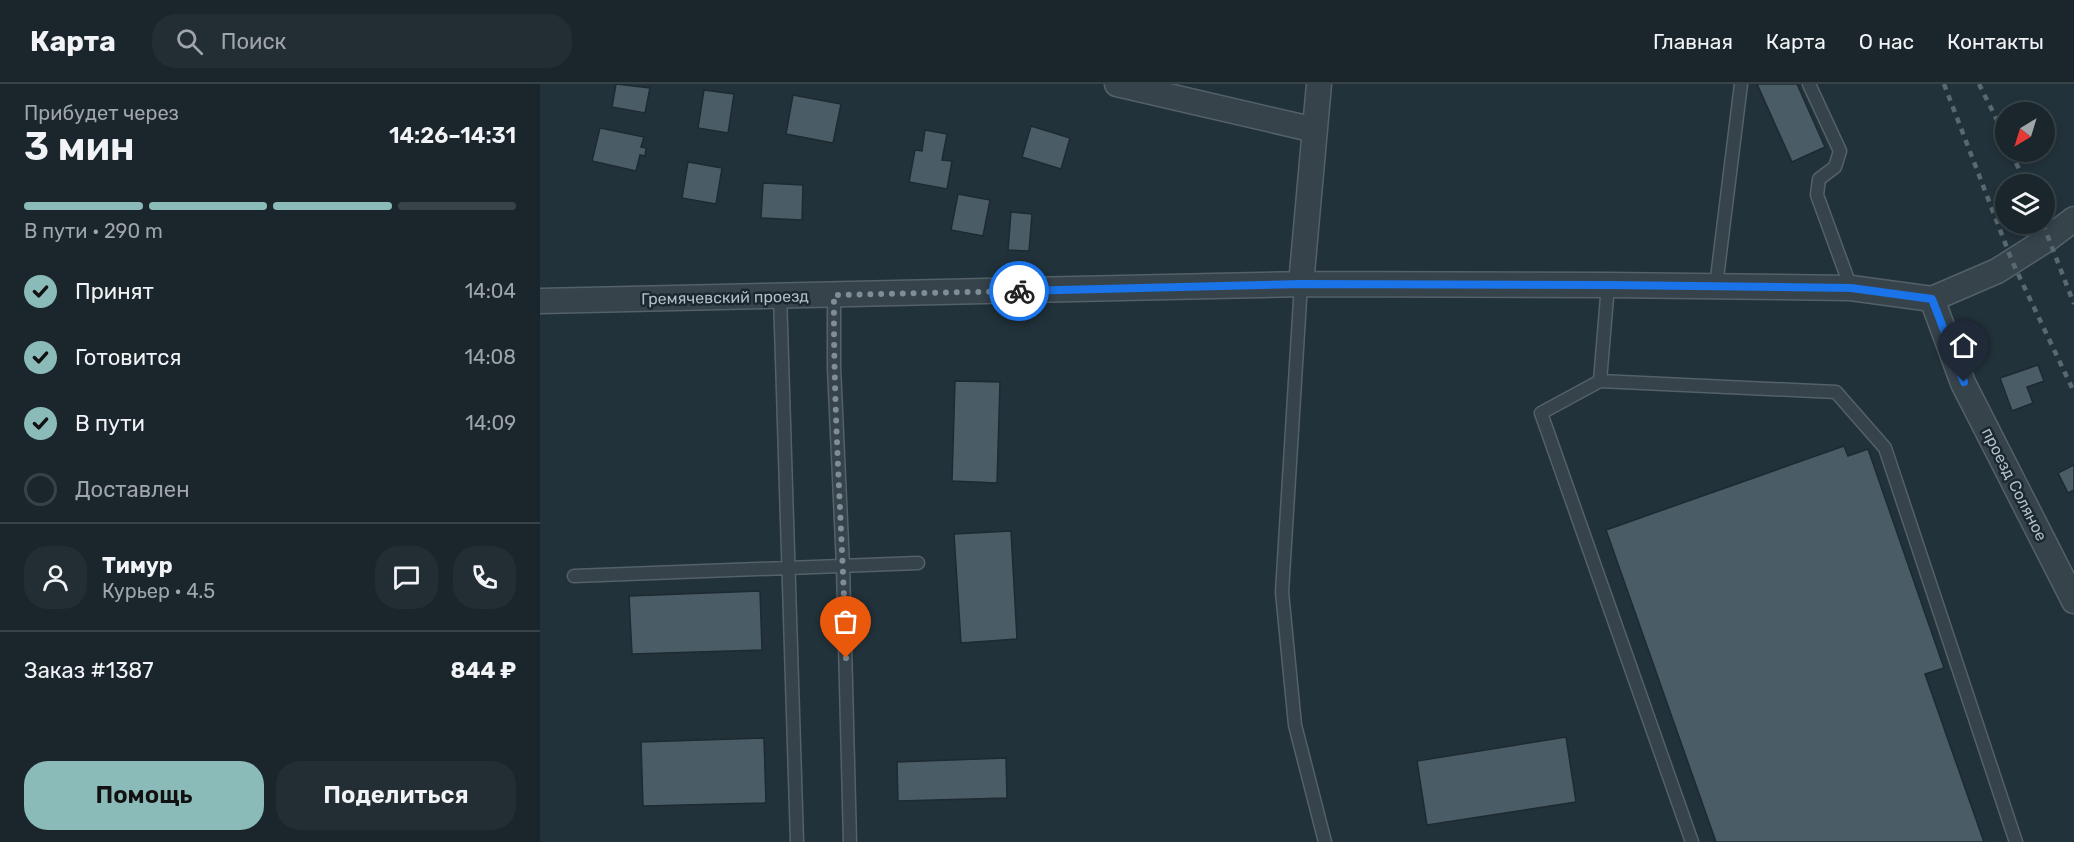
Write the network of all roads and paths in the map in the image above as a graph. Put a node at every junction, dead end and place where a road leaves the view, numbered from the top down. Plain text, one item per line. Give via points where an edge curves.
1 (1119, 84) edge
2 (1319, 84) edge
3 (1741, 84) edge
4 (1809, 84) edge
5 (1315, 130) junction
6 (2074, 219) edge
7 (1301, 284) junction
8 (1608, 285) junction
9 (1716, 286) junction
10 (1851, 288) junction
11 (780, 295) junction
12 (834, 295) junction
13 (1932, 299) junction
14 (540, 301) edge
15 (1600, 381) junction
16 (918, 563) dead end
17 (843, 566) junction
18 (789, 568) junction
19 (574, 576) dead end
20 (2074, 601) edge
21 (797, 842) edge
22 (850, 842) edge
23 (1325, 842) edge
24 (1692, 842) edge
25 (2016, 842) edge

1 - 5 street
2 - 5 street
3 - 9 lane
4 - 10 lane via 1840,151 1835,167 1819,179 1817,195
5 - 7 street
6 - 13 street via 1997,271
7 - 8 street, Гремячевский проезд
7 - 12 street, Гремячевский проезд
7 - 23 lane via 1282,592 1295,725
8 - 9 street, Гремячевский проезд
8 - 15 lane
9 - 10 street, Гремячевский проезд
10 - 13 street, Гремячевский проезд
11 - 12 street, Гремячевский проезд
11 - 14 street, Гремячевский проезд
11 - 18 lane
12 - 17 lane
13 - 20 street, проезд Соляное via 1964,382
15 - 24 lane via 1541,413
15 - 25 lane via 1836,392 1886,448
16 - 17 lane
17 - 18 lane
17 - 22 lane
18 - 19 lane
18 - 21 lane

